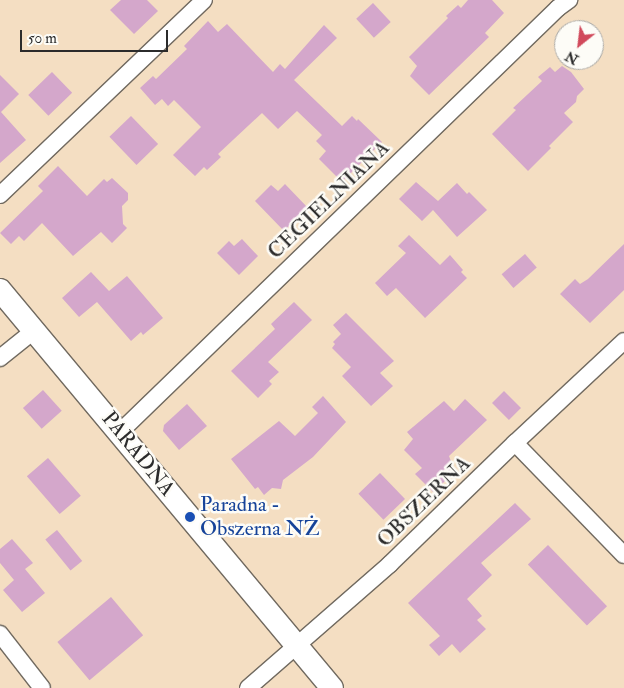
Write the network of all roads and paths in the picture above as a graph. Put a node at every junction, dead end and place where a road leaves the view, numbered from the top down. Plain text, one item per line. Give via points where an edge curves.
1 (204, 0) edge
2 (569, 0) edge
3 (0, 195) edge
4 (0, 290) edge
5 (35, 330) junction
6 (624, 341) edge
7 (0, 358) edge
8 (120, 432) junction
9 (514, 443) junction
10 (624, 555) edge
11 (0, 634) edge
12 (296, 647) junction
13 (42, 688) edge
14 (248, 688) edge
15 (332, 688) edge

1 - 3 street
2 - 8 street, CEGIELNIANA
4 - 5 street, PARADNA
5 - 7 street
5 - 8 street, PARADNA
6 - 9 street, OBSZERNA
8 - 12 street, PARADNA
9 - 10 street
9 - 12 street, OBSZERNA via 390,564
11 - 13 street
12 - 14 street, OBSZERNA
12 - 15 street, PARADNA

